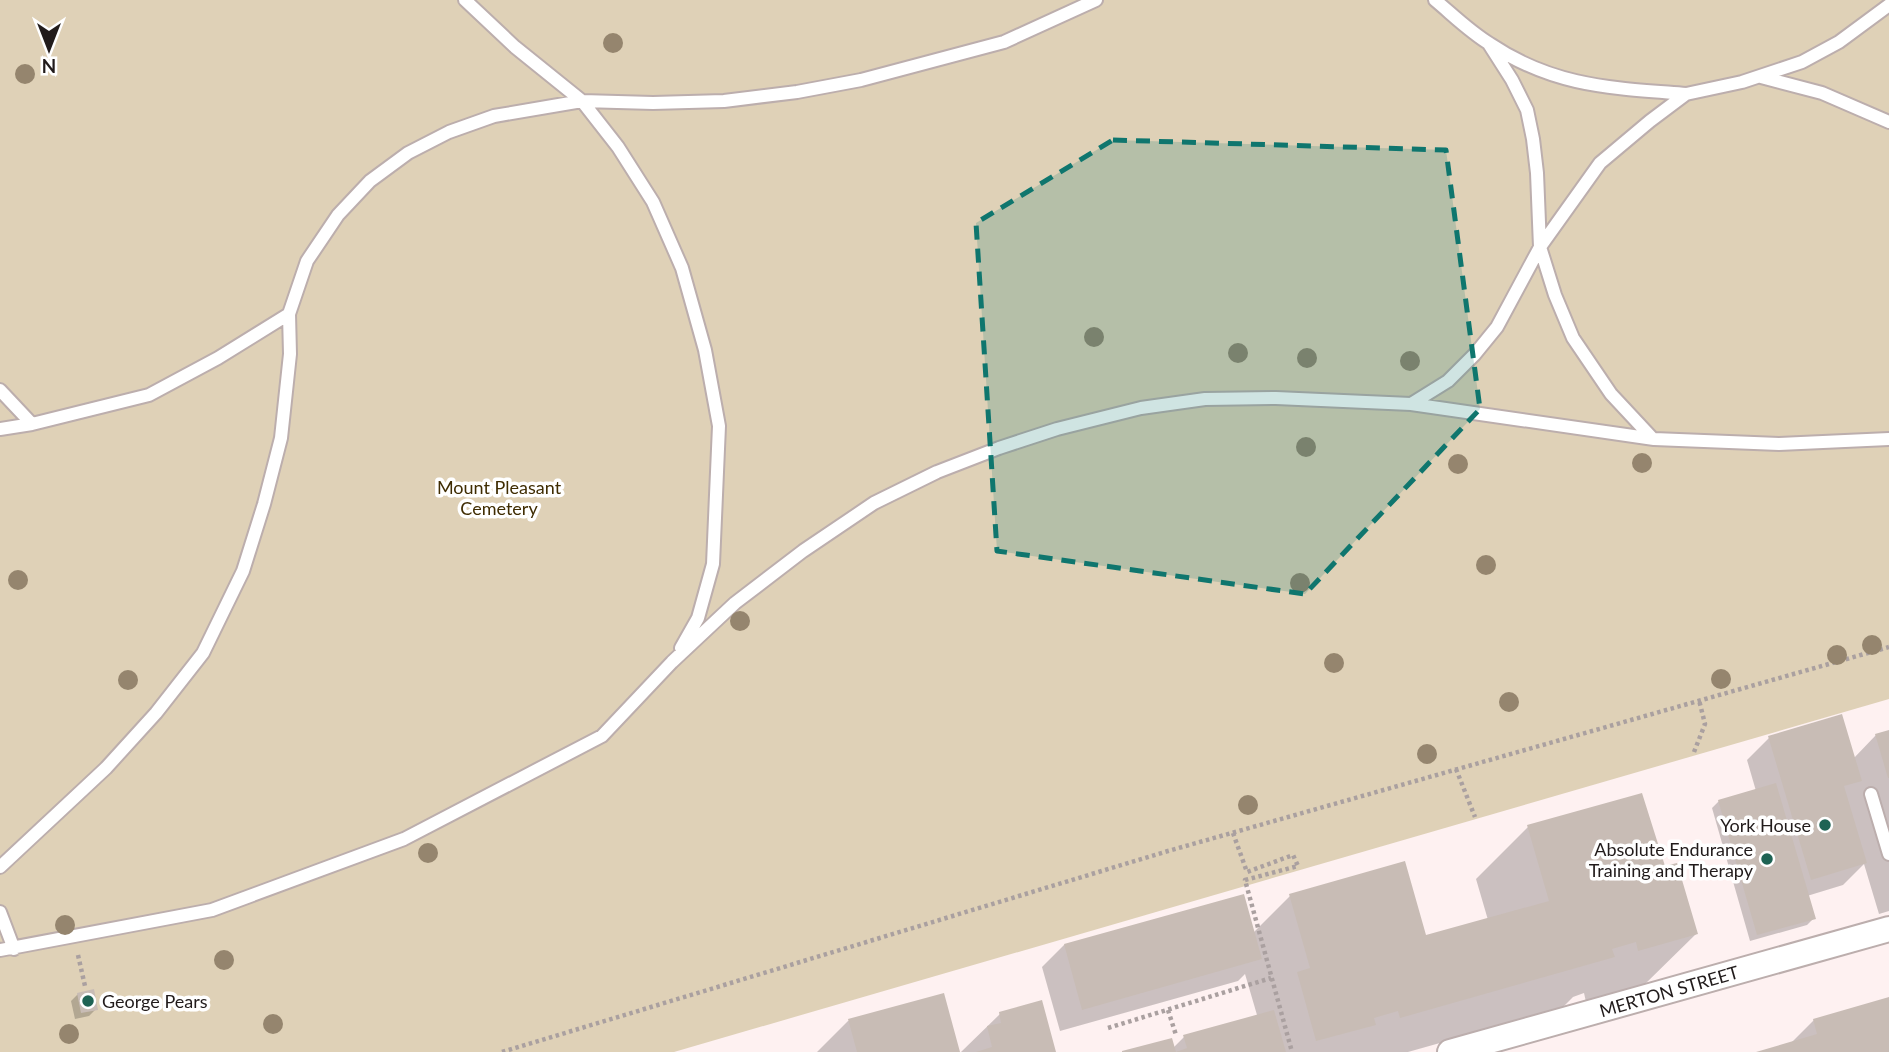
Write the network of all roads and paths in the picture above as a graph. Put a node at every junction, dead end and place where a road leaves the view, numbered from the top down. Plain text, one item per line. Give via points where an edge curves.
1 (465, 0) edge
2 (1096, 0) edge
3 (1435, 0) edge
4 (1889, 5) edge
5 (1489, 44) junction
6 (1761, 76) junction
7 (1686, 94) junction
8 (582, 101) junction
9 (1889, 122) edge
10 (1540, 247) junction
11 (289, 314) junction
12 (0, 390) edge
13 (1411, 404) junction
14 (32, 425) junction
15 (0, 429) edge
16 (1654, 439) junction
17 (1889, 439) edge
18 (1889, 647) edge
19 (672, 662) junction
20 (1699, 700) junction
21 (1694, 752) dead end
22 (1456, 769) junction
23 (1871, 794) dead end
24 (1475, 817) dead end
25 (1233, 833) junction
26 (1889, 854) edge
27 (0, 867) edge
28 (0, 912) edge
29 (1889, 929) edge
30 (75, 937) junction
31 (14, 949) junction
32 (0, 950) edge
33 (1271, 978) junction
34 (85, 986) dead end
35 (1168, 1010) junction
36 (1108, 1028) dead end
37 (1176, 1035) dead end
38 (502, 1052) edge
39 (1292, 1052) edge
40 (1450, 1052) edge

1 - 8 lane
2 - 8 lane via 1004,42 861,80 724,101
3 - 5 lane
4 - 6 lane via 1821,52
5 - 7 lane via 1554,77 1610,88
5 - 10 lane via 1527,110 1536,162
6 - 7 lane
6 - 9 lane via 1822,93
7 - 10 lane via 1600,163
8 - 11 lane via 494,116 408,153 370,181 338,215 307,261
8 - 19 lane via 653,202 682,268 705,350 719,426 713,564 698,618
10 - 13 lane via 1497,327 1448,381
10 - 16 lane via 1573,338 1611,394
11 - 14 lane via 149,395
11 - 27 lane via 290,354 281,438 268,491 243,571 204,653 106,768
12 - 14 lane
13 - 16 lane
13 - 19 lane via 1205,399 1141,408 999,448 874,503 735,603
14 - 15 lane
16 - 17 lane via 1780,444
18 - 20 path
19 - 30 lane via 602,736 404,839 212,910
20 - 21 path via 1705,724
20 - 22 path
22 - 24 path
22 - 25 path
23 - 26 lane
25 - 33 path via 1247,872 1293,855 1298,866 1245,880
25 - 38 path
28 - 31 lane
29 - 40 street, MERTON STREET
30 - 31 lane
30 - 34 path
31 - 32 lane
33 - 35 path
33 - 39 path
35 - 36 path
35 - 37 path

